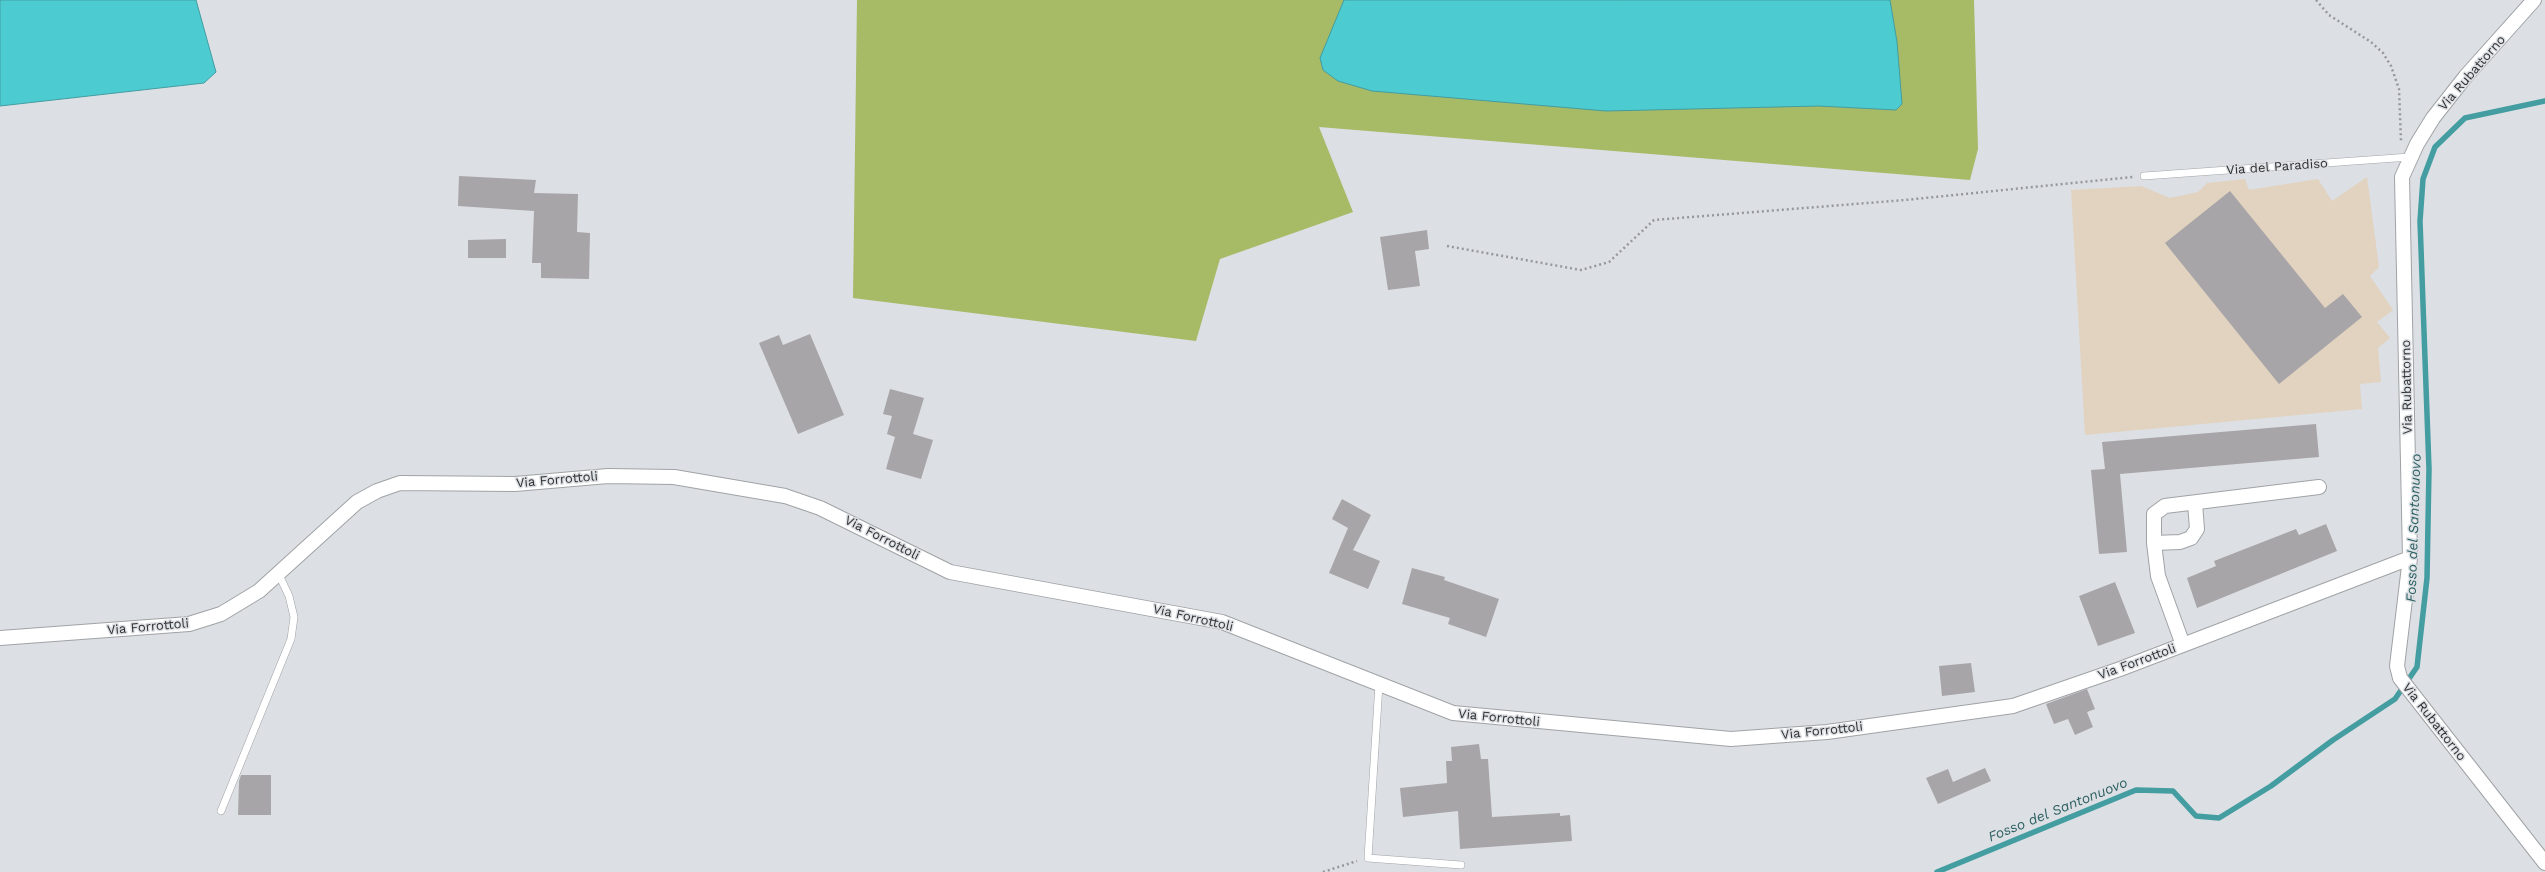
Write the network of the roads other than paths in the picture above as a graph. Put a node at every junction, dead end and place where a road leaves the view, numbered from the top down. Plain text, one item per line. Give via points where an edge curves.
1 (2534, 0) edge
2 (2410, 157) junction
3 (2144, 176) road end
4 (2319, 487) dead end
5 (2195, 503) junction
6 (2154, 544) junction
7 (2410, 558) junction
8 (279, 575) junction
9 (0, 638) edge
10 (2183, 645) junction
11 (1379, 684) junction
12 (221, 812) dead end
13 (2545, 863) edge
14 (1461, 865) dead end

1 - 2 street, Via Rubattorno via 2466,76 2433,118
2 - 3 lane, Via del Paradiso
2 - 7 street, Via Rubattorno via 2402,177
4 - 5 street
5 - 6 street via 2165,506 2154,514
5 - 6 street via 2197,529 2191,538 2180,542
6 - 10 street via 2158,576
7 - 10 street, Via Forrottoli
7 - 13 street, Via Rubattorno via 2397,666 2400,678
8 - 9 street, Via Forrottoli via 259,591 221,614 189,624
8 - 11 street, Via Forrottoli via 357,502 400,483 515,484 608,476 674,476 786,496 820,508 950,572 1222,622
8 - 12 lane via 289,596 294,617 291,639
10 - 11 street, Via Forrottoli via 2013,706 1827,732 1731,739 1452,713
11 - 14 lane via 1368,858

